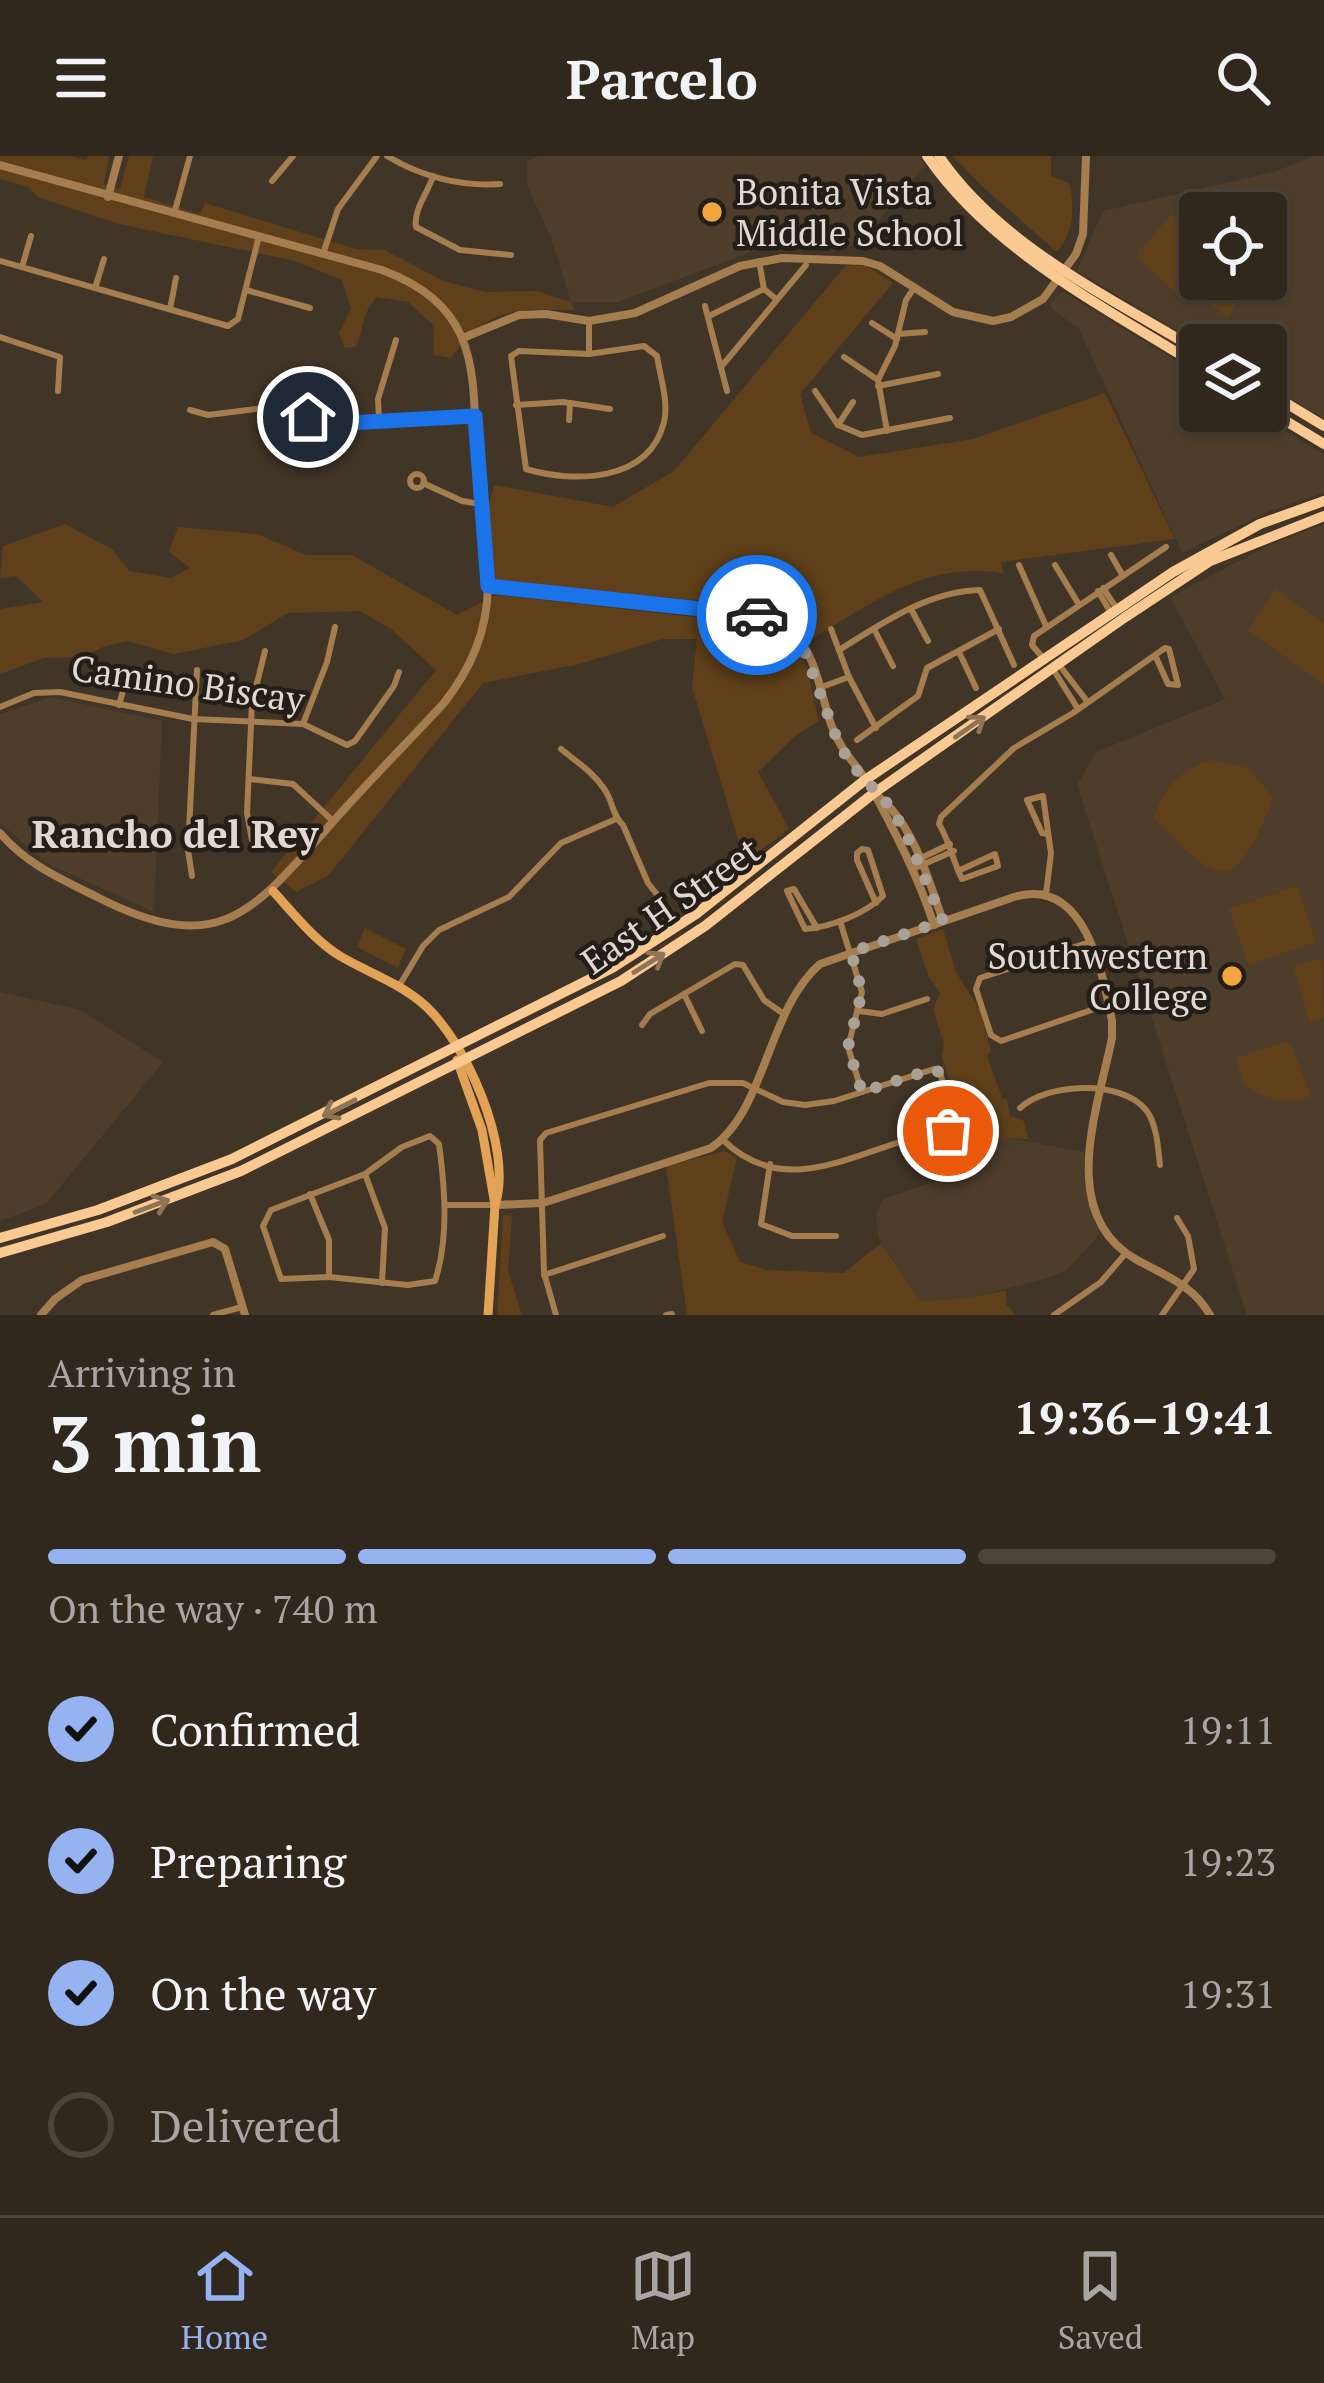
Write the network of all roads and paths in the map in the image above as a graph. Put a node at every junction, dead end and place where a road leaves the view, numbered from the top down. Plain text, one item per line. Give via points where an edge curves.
1 (119, 156) edge
2 (190, 156) edge
3 (293, 156) edge
4 (377, 156) edge
5 (386, 156) edge
6 (927, 156) edge
7 (939, 156) edge
8 (1086, 156) edge
9 (0, 165) edge
10 (433, 176) junction
11 (272, 181) dead end
12 (500, 184) dead end
13 (108, 197) junction
14 (174, 214) junction
15 (31, 236) dead end
16 (259, 236) junction
17 (323, 254) junction
18 (512, 255) dead end
19 (104, 259) dead end
20 (759, 260) junction
21 (0, 261) edge
22 (806, 265) dead end
23 (22, 267) junction
24 (1064, 274) junction
25 (176, 278) dead end
26 (95, 288) junction
27 (914, 288) junction
28 (246, 290) junction
29 (764, 290) junction
30 (776, 298) junction
31 (705, 306) dead end
32 (310, 308) dead end
33 (170, 309) junction
34 (710, 316) junction
35 (589, 322) junction
36 (872, 323) dead end
37 (925, 332) dead end
38 (897, 336) junction
39 (0, 337) edge
40 (463, 338) junction
41 (396, 340) dead end
42 (1179, 340) edge
43 (589, 353) junction
44 (1179, 353) edge
45 (844, 357) dead end
46 (722, 367) junction
47 (938, 374) dead end
48 (878, 383) junction
49 (58, 391) dead end
50 (727, 391) dead end
51 (815, 391) dead end
52 (853, 401) dead end
53 (570, 403) junction
54 (1287, 404) edge
55 (516, 405) junction
56 (610, 409) dead end
57 (190, 410) dead end
58 (475, 416) junction
59 (950, 418) dead end
60 (569, 420) dead end
61 (379, 421) junction
62 (1287, 422) edge
63 (838, 425) junction
64 (1324, 426) edge
65 (887, 431) junction
66 (1324, 444) edge
67 (423, 483) dead end
68 (1324, 501) edge
69 (481, 504) junction
70 (1324, 516) edge
71 (1166, 547) dead end
72 (1112, 555) dead end
73 (1055, 565) dead end
74 (1019, 566) dead end
75 (1123, 575) junction
76 (488, 586) junction
77 (1101, 589) junction
78 (1078, 603) junction
79 (910, 609) junction
80 (1114, 611) junction
81 (1046, 626) junction
82 (334, 627) dead end
83 (874, 628) junction
84 (831, 629) dead end
85 (1000, 629) junction
86 (928, 641) dead end
87 (838, 650) junction
88 (265, 651) dead end
89 (959, 652) junction
90 (1154, 655) junction
91 (1043, 658) junction
92 (1014, 665) dead end
93 (893, 666) dead end
94 (1056, 667) junction
95 (197, 670) dead end
96 (399, 672) dead end
97 (127, 677) dead end
98 (849, 677) junction
99 (819, 688) junction
100 (976, 688) dead end
101 (1088, 701) junction
102 (119, 705) junction
103 (0, 707) edge
104 (1078, 709) junction
105 (193, 719) junction
106 (252, 721) junction
107 (303, 724) junction
108 (876, 728) junction
109 (857, 740) dead end
110 (561, 749) dead end
111 (250, 779) junction
112 (865, 780) junction
113 (874, 793) junction
114 (616, 819) junction
115 (333, 821) junction
116 (0, 833) edge
117 (1048, 834) junction
118 (252, 840) dead end
119 (952, 847) junction
120 (917, 864) junction
121 (958, 871) junction
122 (191, 876) dead end
123 (273, 891) junction
124 (1046, 894) junction
125 (876, 903) junction
126 (839, 921) junction
127 (938, 923) junction
128 (680, 924) junction
129 (817, 928) junction
130 (1090, 942) junction
131 (851, 952) junction
132 (399, 986) junction
133 (684, 994) junction
134 (927, 999) dead end
135 (1109, 1004) junction
136 (859, 1011) junction
137 (785, 1015) junction
138 (642, 1025) dead end
139 (702, 1031) dead end
140 (456, 1048) junction
141 (462, 1063) junction
142 (753, 1087) junction
143 (862, 1092) junction
144 (1101, 1092) junction
145 (1020, 1108) dead end
146 (723, 1140) junction
147 (770, 1164) junction
148 (1160, 1166) dead end
149 (364, 1174) junction
150 (310, 1194) junction
151 (543, 1203) junction
152 (445, 1205) junction
153 (495, 1205) junction
154 (1177, 1218) dead end
155 (663, 1236) dead end
156 (836, 1236) dead end
157 (0, 1238) edge
158 (0, 1252) edge
159 (1126, 1253) junction
160 (544, 1275) junction
161 (329, 1277) junction
162 (382, 1283) junction
163 (1184, 1285) junction
164 (243, 1311) edge
165 (41, 1315) edge
166 (213, 1315) edge
167 (488, 1315) edge
168 (556, 1315) edge
169 (1054, 1315) edge
170 (1162, 1315) edge
171 (1210, 1315) edge

1 - 13 street
2 - 14 street
3 - 11 street
4 - 17 street via 338,208
5 - 10 street
6 - 24 main road via 965,207
7 - 24 main road via 973,200
8 - 24 street via 1083,234
9 - 13 street
10 - 12 street
10 - 18 street via 416,227 460,250
13 - 14 street
14 - 16 street
15 - 23 street
16 - 17 street
16 - 28 street
17 - 40 street via 422,290
19 - 26 street
20 - 27 street via 850,258
20 - 29 street
20 - 35 street via 666,303
21 - 23 street
22 - 30 street
23 - 26 street
24 - 27 street via 1032,307 993,321 953,312
24 - 42 main road
24 - 44 main road
25 - 33 street
26 - 33 street
27 - 38 street
28 - 32 street
28 - 33 street via 228,326
29 - 30 street
29 - 34 street
30 - 46 street
31 - 34 street
34 - 46 street
35 - 40 street via 526,314
35 - 43 street
36 - 38 street
37 - 38 street
38 - 48 street
39 - 49 street via 60,356
40 - 58 street
41 - 61 street
43 - 55 street via 514,352
43 - 55 street via 644,346 655,352 666,415 642,455 585,480 526,469
45 - 48 street
46 - 50 street
47 - 48 street
48 - 65 street
51 - 63 street
52 - 63 street
53 - 55 street
53 - 56 street
53 - 60 street
54 - 64 main road
57 - 61 street via 269,407 332,423
58 - 61 street
58 - 69 street
59 - 65 street
62 - 66 main road
63 - 65 street via 862,435
67 - 69 street
68 - 80 main road, East H Street via 1260,524
69 - 76 street
70 - 94 main road, East H Street via 1210,562
71 - 75 street
72 - 75 street
73 - 78 street
74 - 81 street
75 - 77 street
76 - 99 street via 773,618 802,644
76 - 115 street via 479,644 460,681
77 - 78 street
77 - 80 street
78 - 81 street
79 - 83 street
79 - 85 street via 980,590
79 - 86 street
80 - 91 main road, East H Street
81 - 91 street via 1033,639
82 - 107 street
83 - 87 street
83 - 93 street
84 - 87 street
85 - 89 street
85 - 92 street
87 - 98 street
88 - 106 street
89 - 100 street
89 - 108 street via 927,668 918,696
90 - 90 street via 1169,649 1178,685 1168,685
90 - 101 street
91 - 112 main road, East H Street
94 - 101 street
94 - 104 street
113 -> 94 main road, East H Street
95 - 105 street
96 - 107 street, Camino Biscay via 351,744
97 - 102 street
98 - 99 street
98 - 108 street
99 - 112 street via 835,734
101 - 104 street
102 - 103 street, Camino Biscay via 46,691
102 - 105 street, Camino Biscay
104 - 119 street via 1014,748 941,817
105 - 106 street, Camino Biscay
105 - 122 street
106 - 107 street, Camino Biscay
106 - 111 street
108 - 109 street
110 - 114 street via 589,770
111 - 115 street via 293,784
111 - 118 street
112 - 113 street
112 - 128 main road, East H Street
113 - 120 street
141 -> 113 main road, East H Street via 668,951
114 - 128 street
114 - 132 street via 561,843 509,897 439,929
115 - 123 street
116 - 123 street via 32,863 162,925 220,922
117 - 117 street via 1042,833 1027,800 1043,796
117 - 124 street
119 - 120 street
119 - 121 street
120 - 127 street
121 - 121 street via 994,854 998,866 962,879
123 - 132 main road via 338,955
124 - 127 street
124 - 130 street via 1079,916
125 - 125 street via 883,890 868,850 859,851
125 - 126 street
126 - 129 street
126 - 131 street
127 - 131 street
128 - 140 main road, East H Street
129 - 129 street via 792,888 787,894 801,928
130 - 135 street
130 - 135 street via 980,978 976,989 991,1035 1001,1041
131 - 136 street
131 - 137 street via 810,973
132 - 140 main road via 423,1003
133 - 137 street via 743,965 764,1000
133 - 138 street
133 - 139 street
134 - 136 street via 882,1014
135 - 144 street via 1112,1038
136 - 143 street via 848,1047
137 - 142 street
140 - 141 main road
140 -> 157 main road, East H Street via 232,1159
141 - 153 main road
158 -> 141 main road, East H Street via 193,1191
142 - 143 street via 801,1106
142 - 146 street
142 - 151 street via 709,1083 546,1132
143 - 147 street via 934,1069 952,1125 842,1164
144 - 145 street via 1061,1088
144 - 148 street via 1146,1110
144 - 159 street via 1087,1177 1097,1216
146 - 147 street
146 - 151 street
147 - 156 street via 761,1224 792,1236
149 - 150 street
149 - 152 street via 401,1147 434,1137
149 - 162 street via 385,1228
150 - 161 street via 329,1240
150 - 161 street via 263,1220 285,1280
151 - 153 street
151 - 160 street
152 - 153 street
152 - 162 street via 436,1280
153 - 167 main road
154 - 163 street via 1195,1261
155 - 160 street
159 - 163 street
159 - 169 street
160 - 168 street
161 - 162 street
163 - 170 street
163 - 171 street
164 - 165 street via 217,1242 82,1280
164 - 166 street

